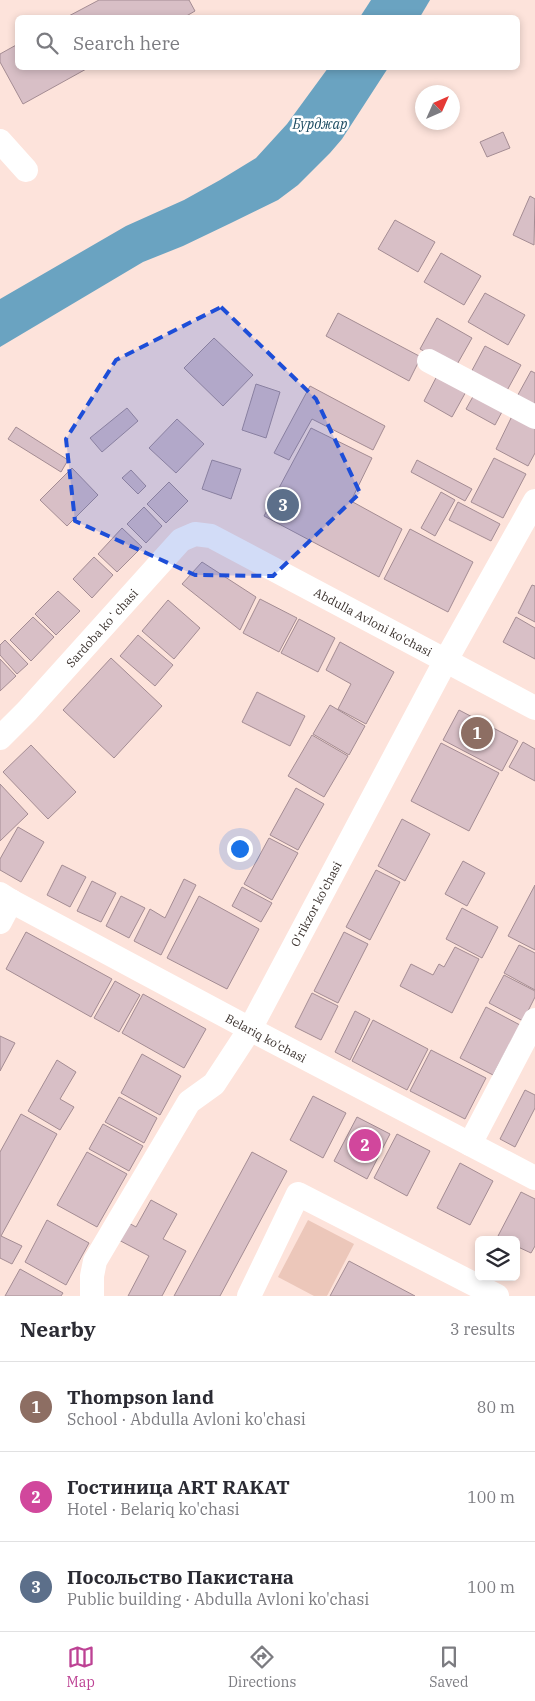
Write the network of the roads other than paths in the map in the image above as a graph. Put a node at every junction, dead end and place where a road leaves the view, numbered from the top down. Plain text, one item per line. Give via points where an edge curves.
1 (0, 141) edge
2 (26, 170) dead end
3 (429, 361) dead end
4 (535, 418) edge
5 (535, 501) edge
6 (211, 536) joint
7 (446, 660) junction
8 (535, 708) edge
9 (0, 738) edge
10 (4, 906) edge
11 (535, 1020) edge
12 (250, 1029) junction
13 (470, 1144) junction
14 (535, 1178) edge
15 (92, 1296) edge
16 (250, 1296) edge
17 (497, 1296) edge

1 - 2 street
3 - 4 street
5 - 7 street, O'rikzor ko'chasi
6 - 7 street, Abdulla Avloni ko'chasi
6 - 9 street, Sardoba koʻchasi via 195,534 180,540
7 - 8 street, Abdulla Avloni ko'chasi
7 - 12 street, O'rikzor ko'chasi
10 - 12 street, Belariq ko'chasi
11 - 13 street
12 - 13 street, Belariq ko'chasi
12 - 15 street, O'rikzor ko'chasi via 214,1084 189,1102 184,1110 96,1261
13 - 14 street, Belariq ko'chasi
16 - 17 street via 298,1194

